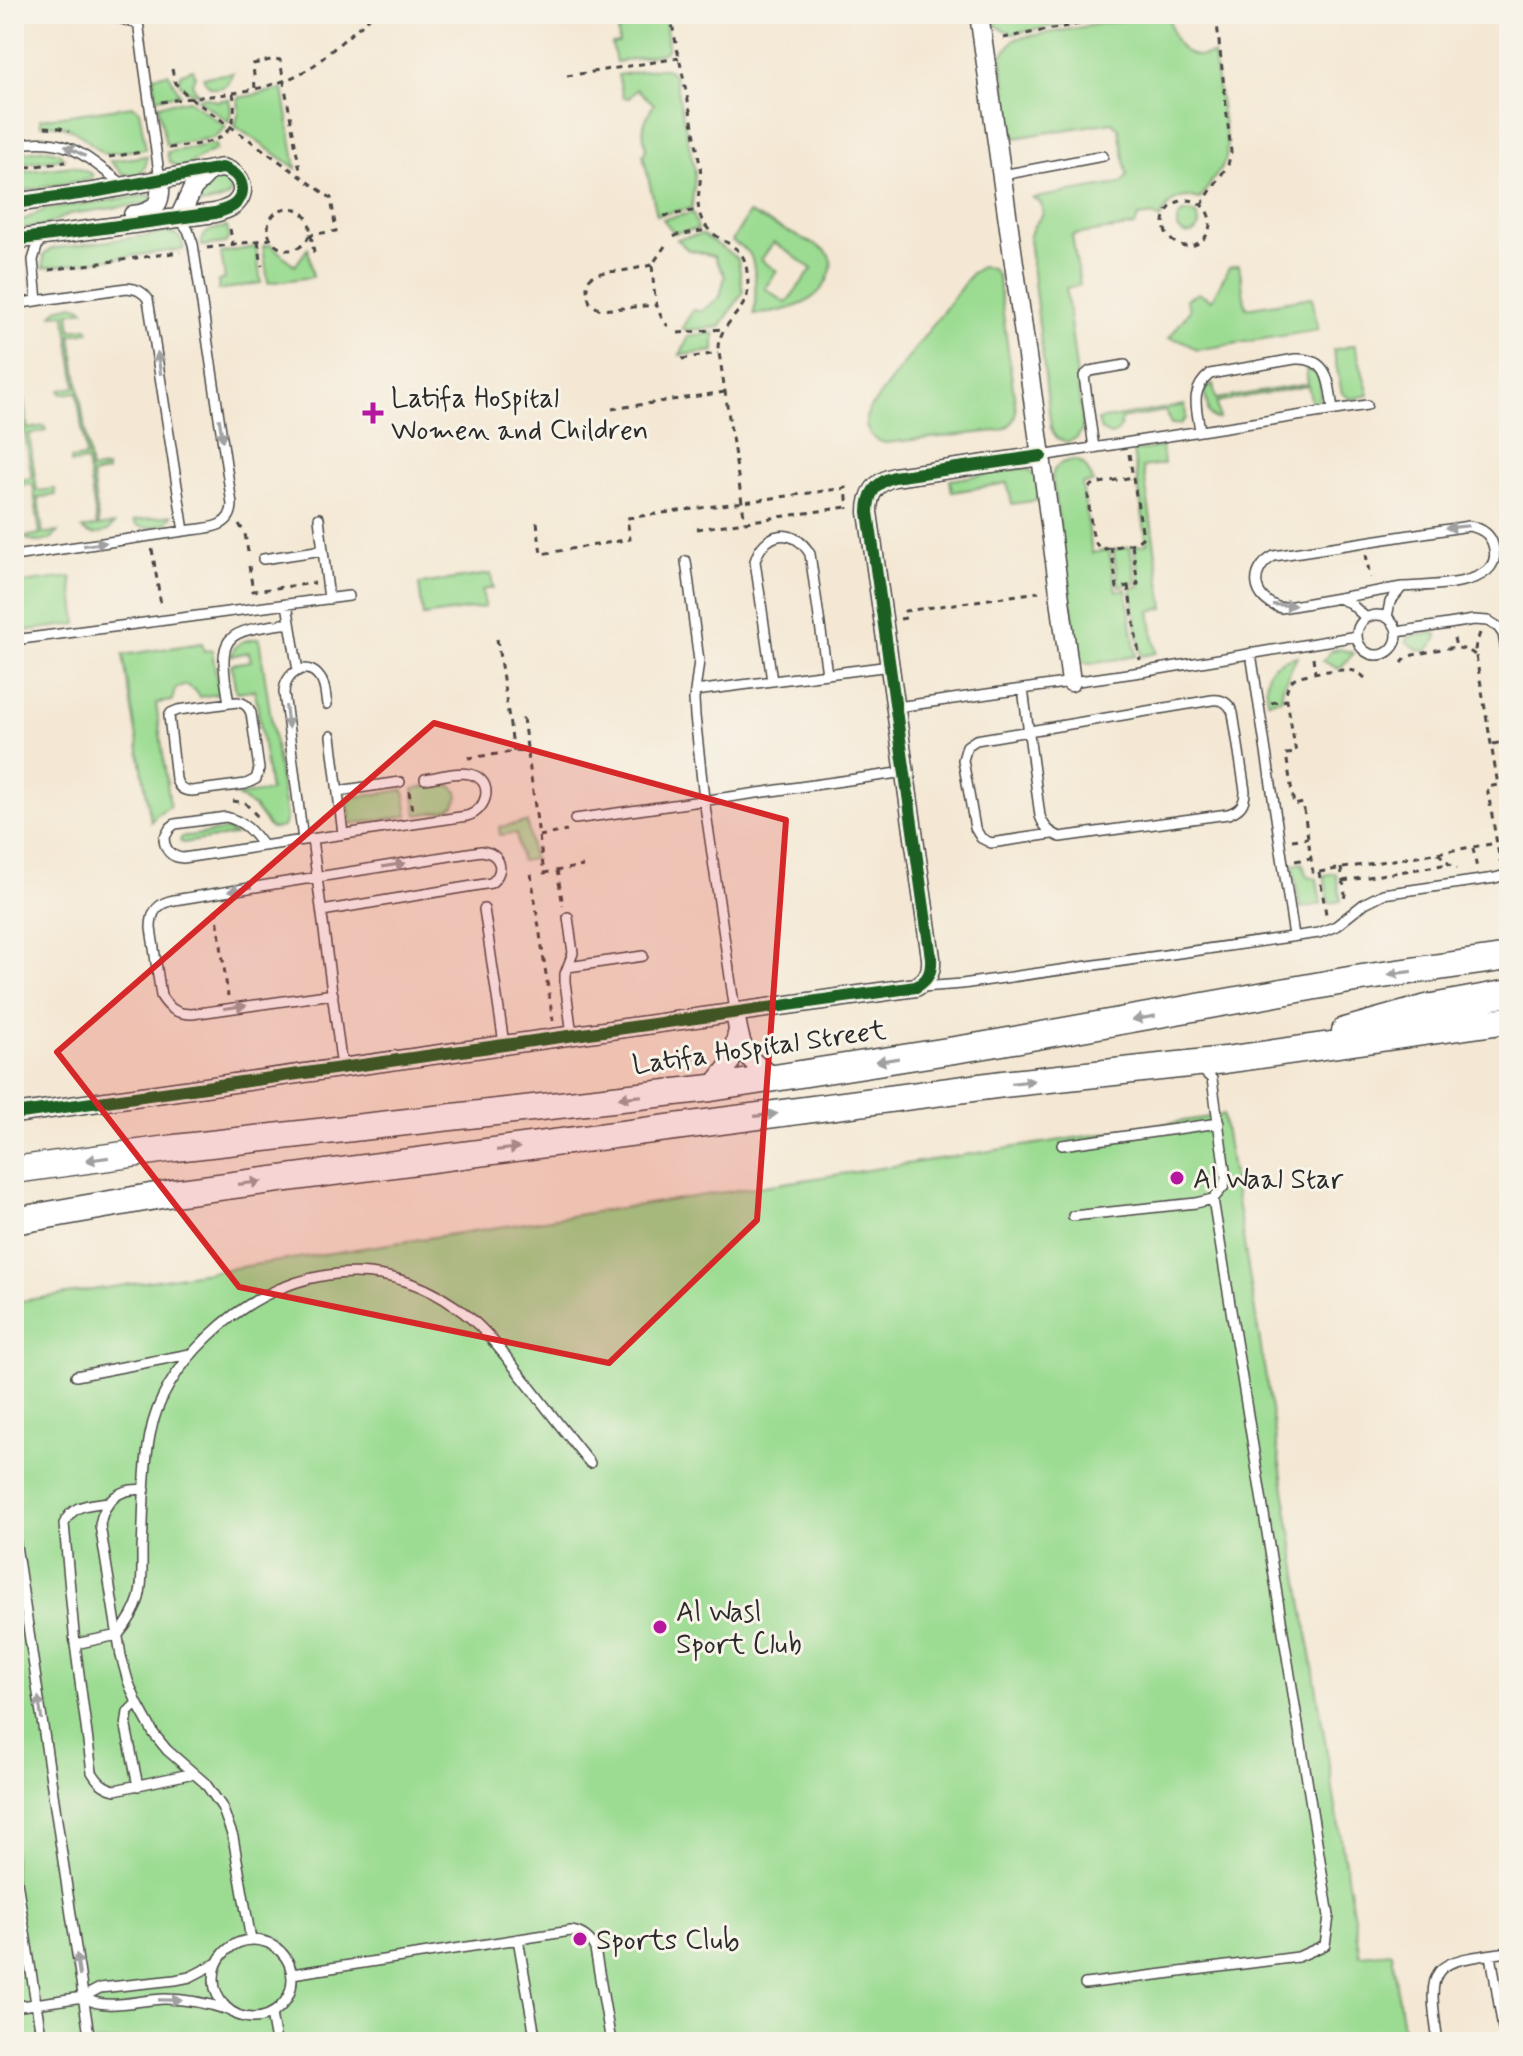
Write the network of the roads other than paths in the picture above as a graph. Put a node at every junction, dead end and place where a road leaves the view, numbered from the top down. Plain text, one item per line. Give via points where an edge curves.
1 (107, 14) edge
2 (979, 14) edge
3 (138, 19) edge
4 (14, 145) edge
5 (1103, 156) dead end
6 (210, 170) junction
7 (1002, 175) junction
8 (160, 180) junction
9 (127, 187) junction
10 (18, 205) edge
11 (179, 218) junction
12 (74, 233) junction
13 (40, 237) junction
14 (14, 240) edge
15 (37, 301) junction
16 (14, 304) edge
17 (1125, 365) dead end
18 (1367, 405) dead end
19 (1333, 410) junction
20 (1200, 431) junction
21 (1094, 448) junction
22 (1041, 456) junction
23 (319, 518) dead end
24 (184, 531) junction
25 (323, 550) junction
26 (16, 556) edge
27 (263, 559) dead end
28 (686, 561) dead end
29 (1402, 587) junction
30 (349, 596) dead end
31 (1335, 597) junction
32 (329, 599) junction
33 (287, 604) junction
34 (1387, 617) junction
35 (1366, 618) junction
36 (290, 623) junction
37 (1397, 632) junction
38 (1357, 636) junction
39 (14, 640) edge
40 (1251, 653) junction
41 (890, 665) junction
42 (1509, 668) edge
43 (298, 671) junction
44 (827, 674) junction
45 (772, 681) junction
46 (1071, 682) junction
47 (1023, 689) junction
48 (695, 691) junction
49 (229, 703) junction
50 (327, 704) dead end
51 (897, 707) junction
52 (1029, 731) junction
53 (331, 736) dead end
54 (905, 772) junction
55 (425, 779) dead end
56 (404, 784) road end
57 (338, 791) junction
58 (704, 799) junction
59 (575, 819) road end
60 (343, 834) junction
61 (1052, 834) junction
62 (308, 840) junction
63 (263, 846) junction
64 (1506, 875) edge
65 (317, 877) junction
66 (484, 909) dead end
67 (322, 911) junction
68 (568, 917) road end
69 (1294, 936) junction
70 (1509, 947) edge
71 (643, 956) dead end
72 (1509, 957) edge
73 (1477, 962) junction
74 (568, 967) junction
75 (916, 987) junction
76 (1509, 993) edge
77 (333, 994) junction
78 (735, 1011) junction
79 (1509, 1020) edge
80 (737, 1031) junction
81 (564, 1036) junction
82 (504, 1044) junction
83 (1289, 1052) junction
84 (342, 1068) junction
85 (1211, 1068) junction
86 (776, 1077) junction
87 (711, 1088) junction
88 (14, 1114) edge
89 (1219, 1123) junction
90 (1062, 1145) dead end
91 (175, 1148) junction
92 (14, 1170) edge
93 (173, 1193) junction
94 (1213, 1199) junction
95 (1073, 1216) dead end
96 (14, 1221) edge
97 (190, 1354) junction
98 (76, 1376) dead end
99 (590, 1463) dead end
100 (145, 1490) junction
101 (108, 1502) junction
102 (14, 1532) edge
103 (118, 1635) junction
104 (75, 1644) junction
105 (137, 1703) junction
106 (194, 1773) junction
107 (138, 1786) junction
108 (14, 1862) edge
109 (518, 1939) junction
110 (251, 1940) junction
111 (1509, 1952) edge
112 (1491, 1955) junction
113 (217, 1963) junction
114 (292, 1974) junction
115 (1085, 1984) dead end
116 (83, 1997) junction
117 (37, 2004) junction
118 (14, 2007) edge
119 (231, 2011) junction
120 (271, 2014) junction
121 (1503, 2029) dead end
122 (42, 2042) edge
123 (90, 2042) edge
124 (276, 2042) edge
125 (536, 2042) edge
126 (611, 2042) edge
127 (1438, 2042) edge

1 - 3 lane
2 - 7 street
3 - 8 lane
9 -> 4 lane via 71,147 49,141
5 - 7 lane
6 - 8 street
6 - 11 street via 193,188
6 - 11 street via 234,172 241,196 227,209
7 - 22 street
8 - 9 street
8 - 12 street via 160,198 152,210 92,221
9 - 10 street
11 - 12 street
11 -> 24 lane via 192,237 232,510 220,525
12 - 13 street
13 - 14 street
13 - 15 lane via 33,260
15 - 16 lane
24 -> 15 lane via 148,299 127,288
17 - 21 lane via 1084,376
18 - 19 lane
19 - 20 lane
19 - 20 lane via 1328,376 1314,361 1295,359 1210,374 1196,390
20 - 21 lane
21 - 22 lane
22 - 41 street via 884,480 875,486 868,504
22 - 46 street
23 - 25 lane
26 -> 24 lane
25 - 27 lane
25 - 32 lane
28 - 48 lane via 699,661
29 - 31 lane
29 -> 31 lane via 1484,575 1495,553 1490,538 1469,526 1364,541 1274,556 1257,575 1259,593 1281,608
29 - 34 lane via 1390,602
30 - 32 lane
31 - 35 lane
32 - 33 lane
33 - 36 lane
33 - 39 lane
34 - 35 lane
34 - 37 lane
35 - 38 lane
36 - 43 lane
36 - 49 lane via 241,631 231,638 222,660
37 - 38 lane via 1393,649 1376,656 1361,647
37 - 42 lane via 1488,621 1503,634
38 - 40 lane
40 - 46 lane
40 - 69 lane
41 - 44 lane
41 - 51 street
43 - 50 lane via 311,671 322,679
43 -> 62 lane via 284,688
44 - 45 lane
44 - 45 lane via 810,554 798,540 780,535 763,544 755,561
45 - 48 lane
46 - 47 lane
47 - 51 lane
47 - 52 lane
48 - 58 lane
49 - 49 lane via 169,716 176,779 183,790 256,779 249,707
51 - 54 street
52 - 61 lane via 1040,816
52 - 61 lane via 976,740 965,750 975,828 991,843
52 - 61 lane via 1212,700 1223,701 1233,713 1245,791 1236,812 1068,837
53 - 57 lane
54 - 58 lane
54 - 75 street via 931,968
55 - 60 lane via 476,776 485,788 484,803 467,816
56 - 57 lane
57 - 60 lane
58 - 59 lane
58 - 78 lane
60 - 62 lane
62 - 63 lane
62 - 65 lane
63 - 63 lane via 249,827 226,817 175,824 164,839 177,858
64 - 69 lane via 1383,894 1328,930
65 - 67 lane
65 -> 67 lane via 481,851 500,863 491,883
65 -> 77 lane via 164,902 156,908 151,928 161,996 173,1011 192,1014
66 - 82 lane
67 - 77 lane
68 - 74 lane via 573,953
69 - 75 lane
70 - 73 main road
71 - 74 lane
72 - 73 main road, Latifa Hospital Street
73 -> 86 main road, Latifa Hospital Street
74 - 81 lane
75 - 78 street
76 - 83 main road via 1382,1020
77 - 84 lane
78 - 80 street
78 - 81 street
79 - 83 main road
80 - 86 street via 747,1056
80 - 87 street via 730,1064
81 - 82 street
82 - 84 street
83 - 85 main road
84 - 88 street
85 - 89 lane
93 -> 85 main road via 1003,1084
86 - 87 main road, Latifa Hospital Street
87 -> 91 main road, Latifa Hospital Street
89 - 90 lane
89 - 94 lane via 1226,1178
91 -> 92 main road, Latifa Hospital Street
91 - 93 main road via 162,1155 155,1168 158,1182
93 - 96 main road
94 - 95 lane
94 - 115 lane via 1329,1916 1325,1945 1298,1957
97 - 98 lane
97 - 99 lane via 242,1306 291,1283 348,1273 405,1281 432,1292 479,1325
97 - 100 lane via 161,1401 150,1433
100 - 101 lane via 124,1491
100 - 103 lane via 139,1598
101 - 103 lane via 100,1525
101 - 104 lane via 76,1508 64,1524
116 -> 102 lane
103 - 104 lane
103 - 105 lane
104 - 107 lane via 92,1772 105,1787
105 - 106 lane via 167,1750
105 - 107 lane via 128,1712 126,1727
106 - 107 lane
106 - 110 lane via 215,1794 228,1821
108 - 117 lane
109 - 114 lane
109 - 125 lane
109 - 126 lane via 571,1931 592,1942
110 - 113 lane via 231,1947
110 - 114 lane via 275,1946 287,1958
111 - 112 lane
112 - 121 lane
112 - 127 lane via 1453,1961 1436,1976 1432,2001
113 - 116 lane via 190,1977 100,1988
113 - 119 lane via 217,1995
114 - 120 lane via 288,1997
116 - 117 lane
116 -> 119 lane via 102,2004 180,2000
116 - 123 lane
117 - 118 lane
117 - 122 lane
119 - 120 lane via 250,2018
120 - 124 lane

